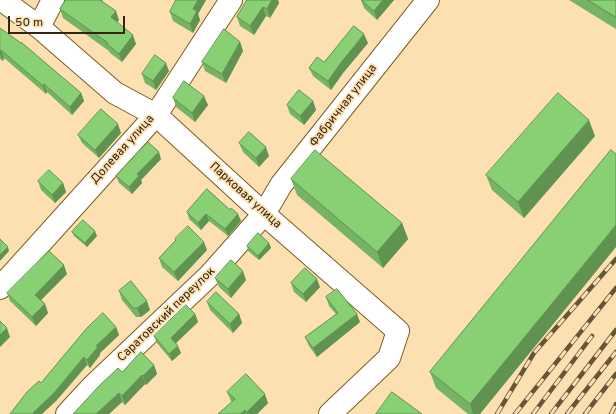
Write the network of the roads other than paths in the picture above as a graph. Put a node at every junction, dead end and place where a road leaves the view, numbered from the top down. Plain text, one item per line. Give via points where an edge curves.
1 (2, 0) edge
2 (53, 0) edge
3 (231, 0) edge
4 (428, 0) edge
5 (40, 28) junction
6 (156, 115) junction
7 (264, 214) junction
8 (0, 288) edge
9 (67, 414) edge
10 (330, 414) edge

1 - 5 street, Парковая улица
2 - 5 street
3 - 6 street, Долевая улица
4 - 7 street, Фабричная улица via 281,185
5 - 6 street, Парковая улица via 115,94
6 - 7 street, Парковая улица
6 - 8 street, Долевая улица
7 - 9 street, Саратовский переулок via 210,275
7 - 10 street, Парковая улица via 398,331 389,358

